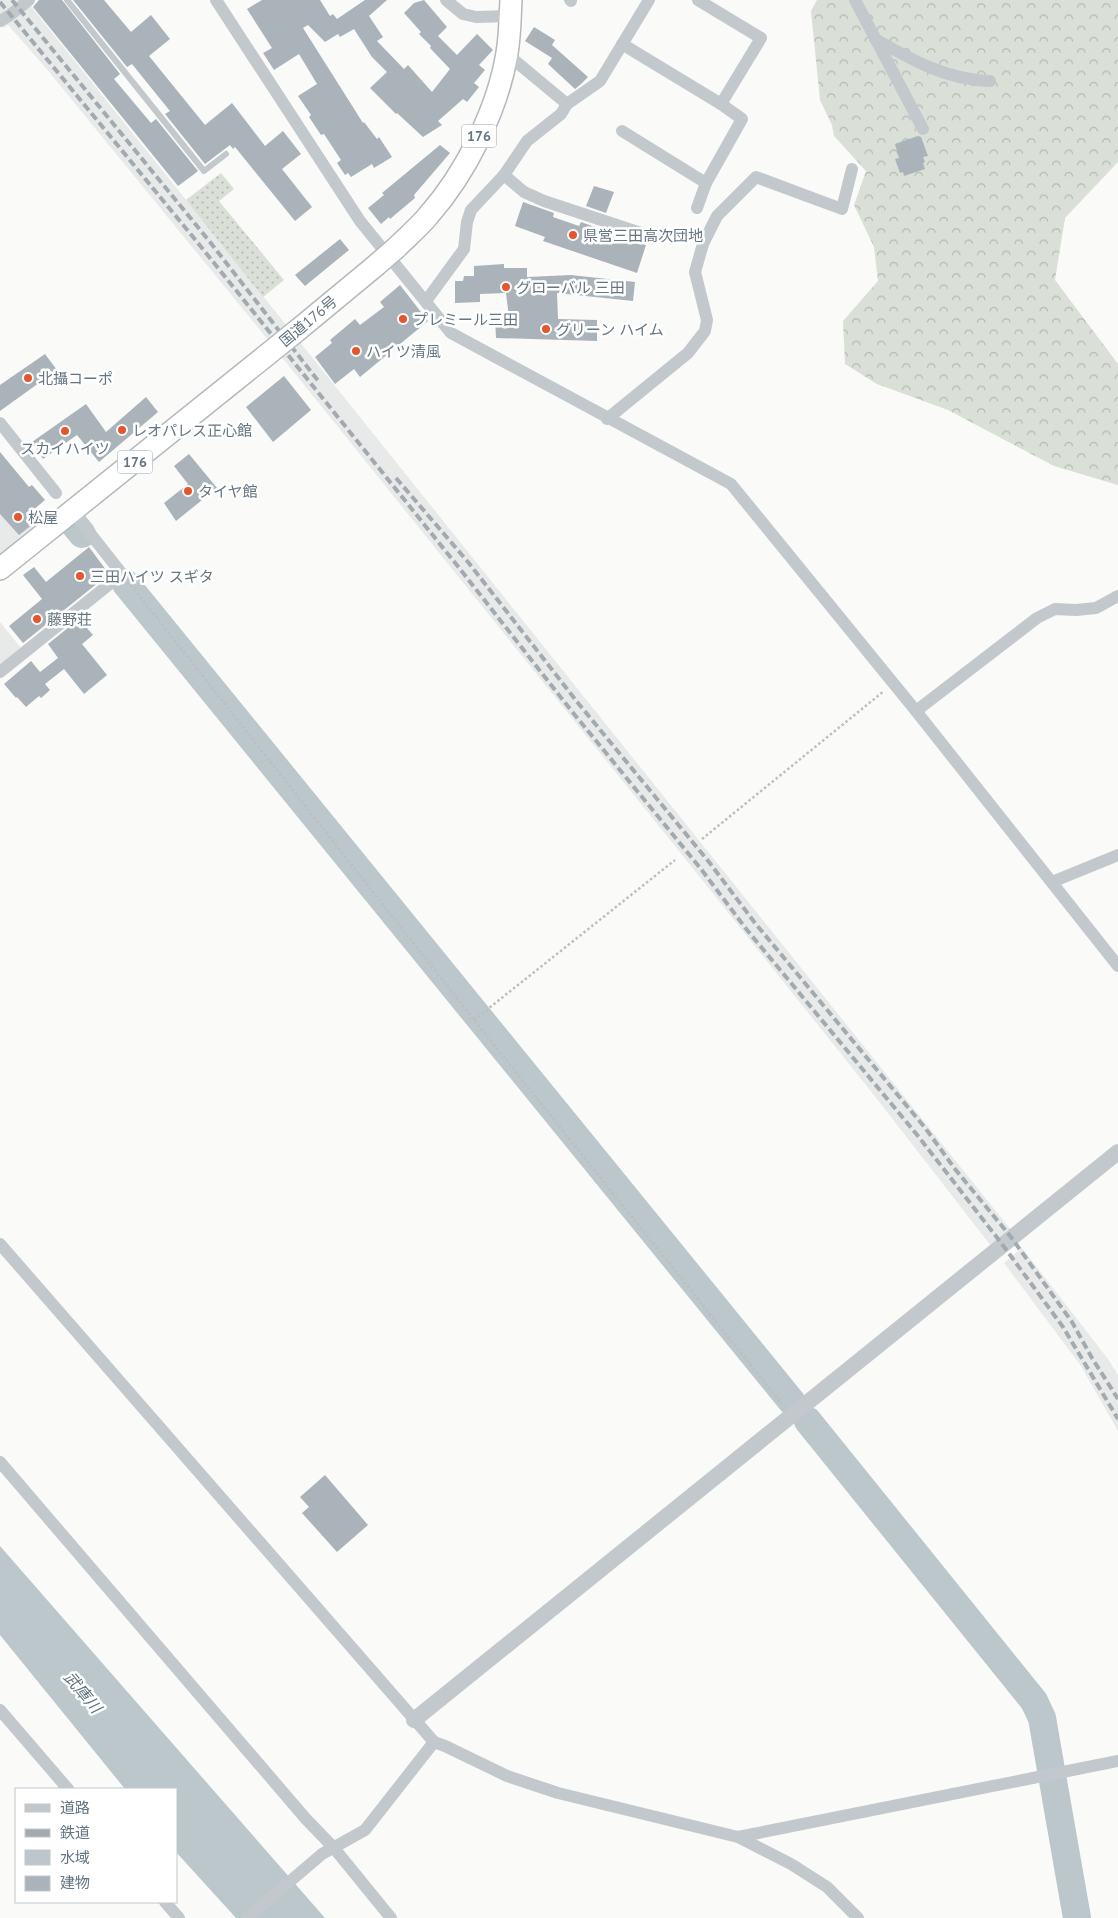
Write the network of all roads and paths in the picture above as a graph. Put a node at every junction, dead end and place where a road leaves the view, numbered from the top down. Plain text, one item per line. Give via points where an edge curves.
1 (28, 0) edge
2 (67, 0) edge
3 (216, 0) edge
4 (446, 0) edge
5 (649, 0) edge
6 (698, 0) edge
7 (855, 0) edge
8 (510, 8) edge
9 (0, 21) edge
10 (875, 39) junction
11 (622, 44) junction
12 (507, 54) junction
13 (990, 81) dead end
14 (567, 104) junction
15 (721, 104) junction
16 (923, 129) dead end
17 (622, 131) dead end
18 (226, 154) dead end
19 (852, 169) dead end
20 (504, 175) junction
21 (706, 182) junction
22 (697, 208) dead end
23 (653, 237) dead end
24 (426, 301) junction
25 (608, 419) junction
26 (0, 423) edge
27 (56, 492) dead end
28 (78, 518) dead end
29 (0, 569) edge
30 (122, 574) junction
31 (1118, 596) edge
32 (0, 672) edge
33 (893, 684) junction
34 (916, 711) junction
35 (702, 839) dead end
36 (1118, 855) edge
37 (675, 860) dead end
38 (1052, 882) junction
39 (1118, 966) edge
40 (474, 1020) junction
41 (1118, 1152) edge
42 (0, 1244) edge
43 (790, 1415) junction
44 (0, 1462) edge
45 (0, 1710) edge
46 (414, 1720) junction
47 (434, 1742) junction
48 (1118, 1761) edge
49 (67, 1788) edge
50 (738, 1837) junction
51 (328, 1851) junction
52 (166, 1903) edge
53 (179, 1918) edge
54 (247, 1918) edge
55 (391, 1918) edge
56 (858, 1918) edge

1 - 9 street
2 - 18 lane via 204,171
3 - 24 street via 360,220
4 - 8 street via 463,14 476,17
5 - 11 street
6 - 15 street via 761,38
7 - 10 street
8 - 12 highway, 国道176号 / 176
10 - 13 street via 917,63 950,76
10 - 16 street
11 - 14 street via 600,81
11 - 15 street
12 - 14 street
12 - 29 highway, 国道176号 / 176, bridge via 496,97 476,142 455,181 428,216 396,248 299,329
14 - 20 street via 561,114 527,141
15 - 21 street via 742,119
17 - 21 street
19 - 25 street via 842,209 756,178 717,216 703,244 695,272 707,320 705,331 688,353
20 - 23 street via 524,192 544,201
20 - 24 street via 471,210 466,222 464,249
21 - 22 street
24 - 25 street via 451,333
25 - 33 street via 731,484
26 - 27 street
28 - 30 street
30 - 32 street
30 - 40 path
31 - 34 street via 1096,608 1055,609 1037,618
33 - 34 street
33 - 35 path
34 - 38 street
36 - 38 street
37 - 40 path
38 - 39 street
40 - 43 path
41 - 43 street
42 - 46 street
43 - 46 street
44 - 51 street via 306,1819
45 - 49 street
46 - 47 street
47 - 50 street via 507,1776 558,1793
47 - 51 street via 365,1830
48 - 50 street
50 - 56 street via 827,1887
51 - 54 street
51 - 55 street
52 - 53 street

